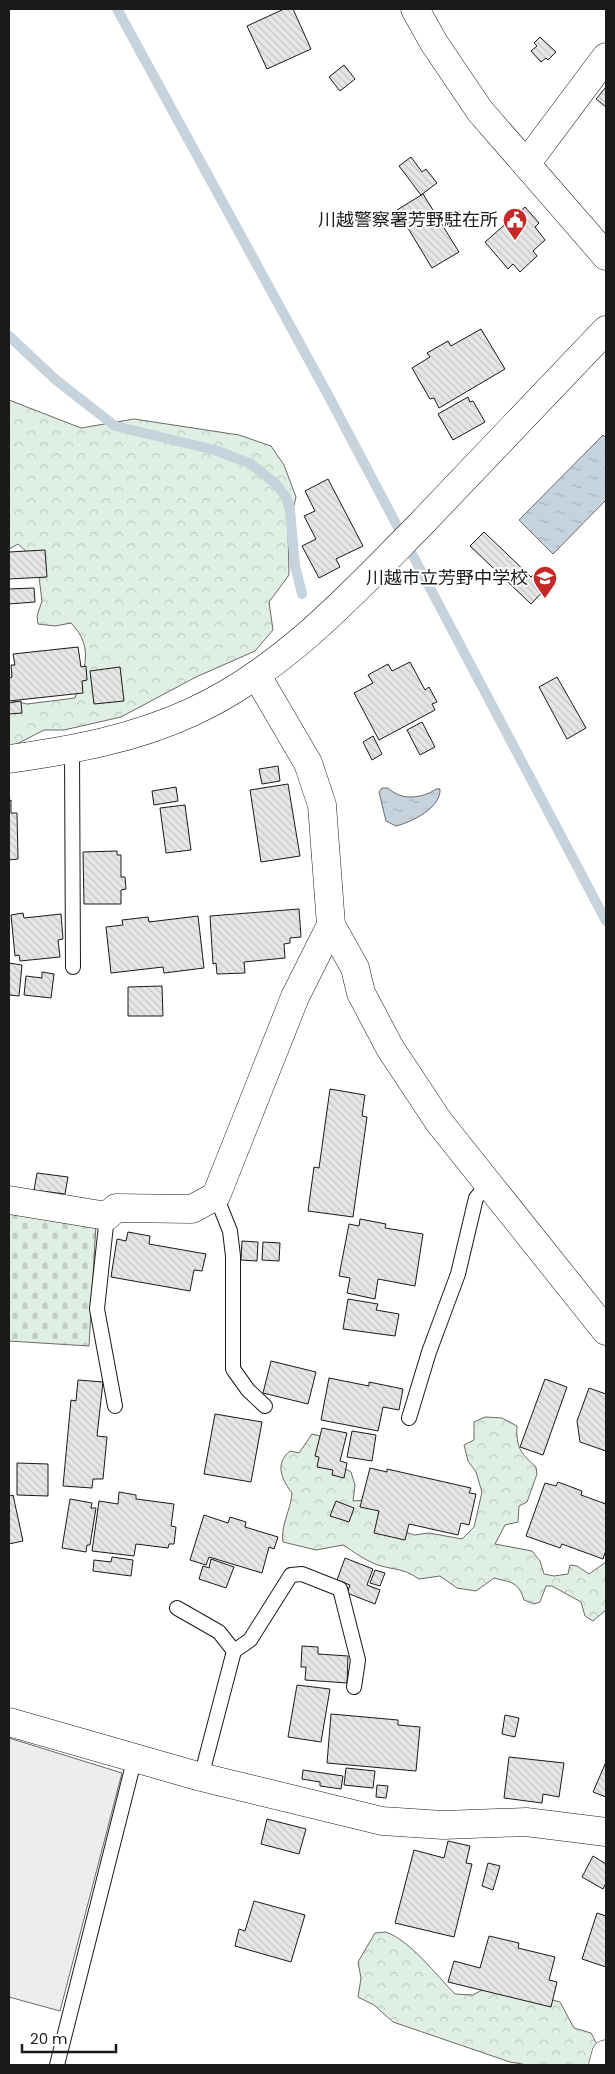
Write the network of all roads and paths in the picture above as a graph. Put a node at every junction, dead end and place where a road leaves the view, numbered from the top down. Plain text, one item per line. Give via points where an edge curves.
1 (415, 9) edge
2 (606, 57) edge
3 (526, 164) junction
4 (606, 256) edge
5 (606, 330) edge
6 (257, 676) junction
7 (72, 750) junction
8 (9, 758) edge
9 (331, 925) junction
10 (73, 967) dead end
11 (488, 1184) junction
12 (216, 1196) junction
13 (9, 1200) edge
14 (107, 1216) junction
15 (606, 1331) edge
16 (115, 1406) dead end
17 (265, 1406) dead end
18 (409, 1418) dead end
19 (177, 1608) dead end
20 (234, 1651) junction
21 (354, 1687) dead end
22 (9, 1722) edge
23 (135, 1758) junction
24 (202, 1777) junction
25 (606, 1832) edge
26 (606, 2054) edge
27 (57, 2065) edge
28 (603, 2065) edge

1 - 3 street via 480,111
2 - 3 street
3 - 4 street
5 - 6 street via 384,561
6 - 7 street via 184,716 141,733
6 - 9 street via 308,764 322,805
7 - 8 street
7 - 10 lane
9 - 11 street via 355,968 360,993 390,1048 439,1122
9 - 12 street via 294,997
11 - 15 street
11 - 18 lane via 476,1198 458,1274
12 - 14 street via 192,1209 116,1208
12 - 17 lane via 230,1231 233,1256 233,1369
13 - 14 street
14 - 16 lane via 97,1309
19 - 20 lane via 219,1632
20 - 21 lane via 250,1640 291,1574 302,1574 340,1589 358,1660
20 - 24 lane
22 - 23 street
23 - 24 street
23 - 27 lane
24 - 25 street via 382,1821 443,1824 526,1822
26 - 28 street

